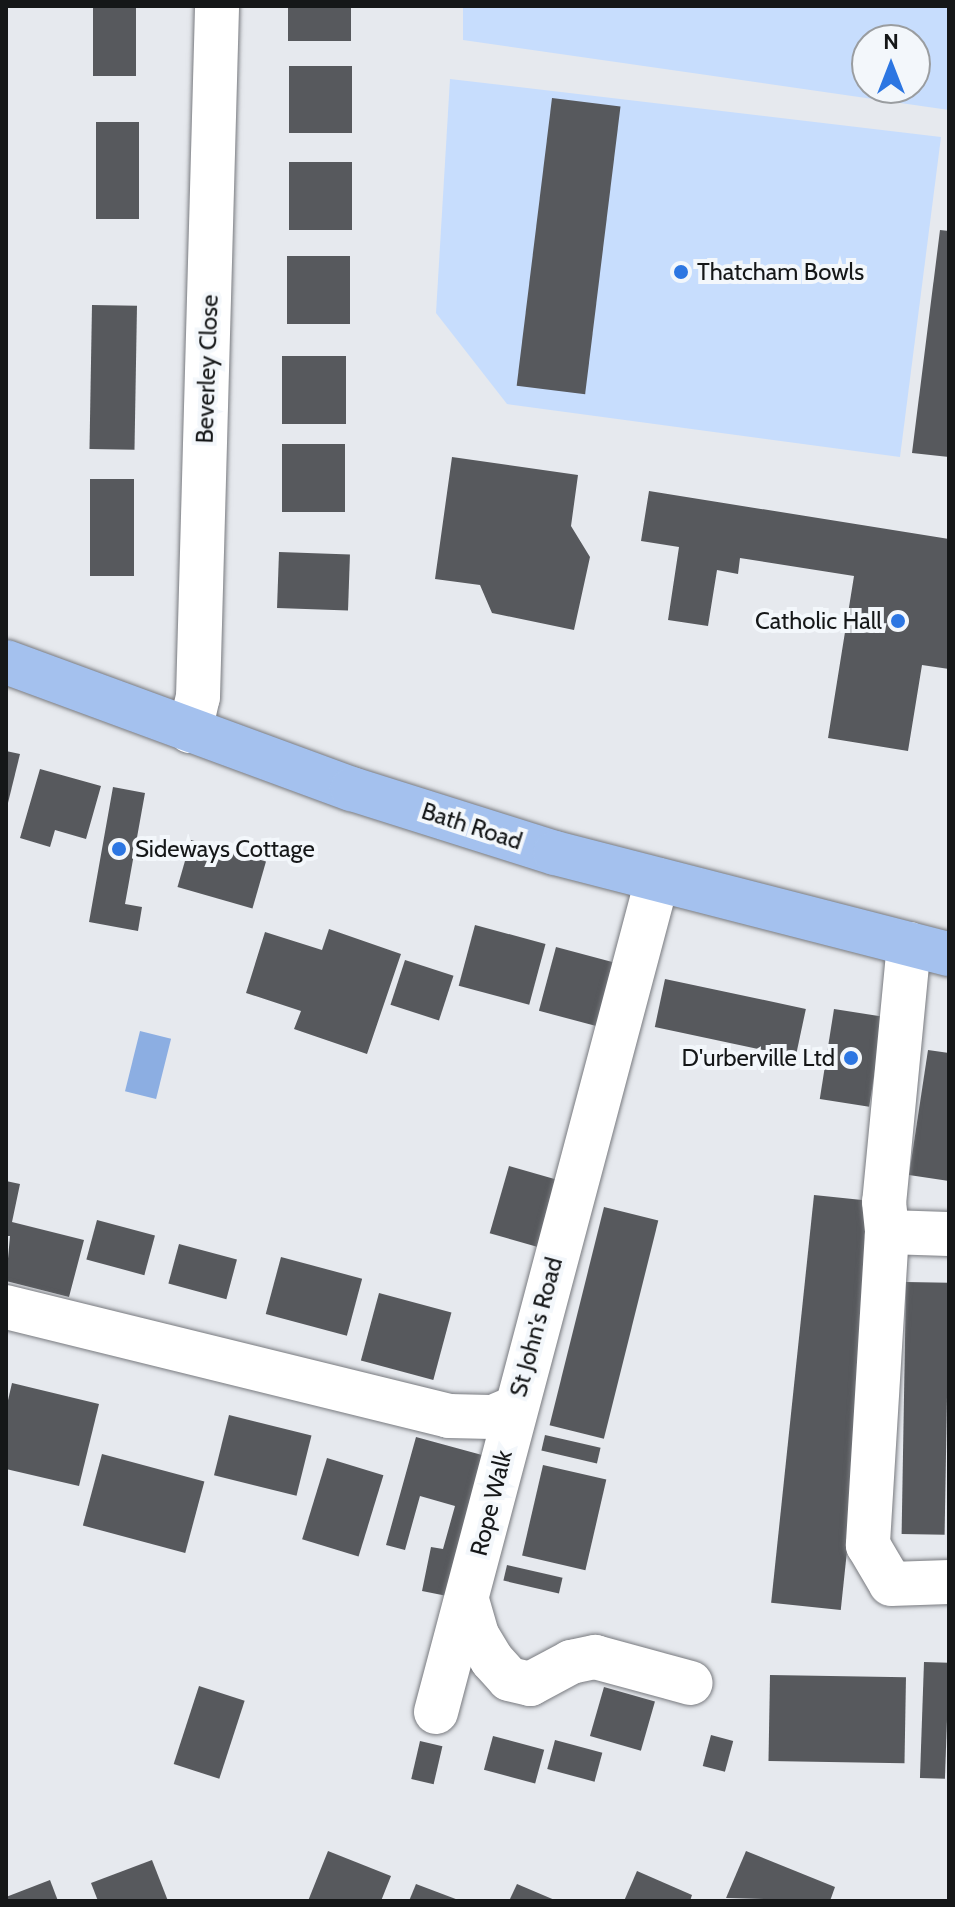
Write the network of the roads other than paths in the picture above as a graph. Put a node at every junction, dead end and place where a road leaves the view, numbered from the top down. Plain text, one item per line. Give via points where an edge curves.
1 (217, 6) edge
2 (6, 662) edge
3 (190, 731) junction
4 (657, 880) junction
5 (929, 949) edge
6 (887, 1232) junction
7 (949, 1234) edge
8 (6, 1307) edge
9 (516, 1407) junction
10 (949, 1582) edge
11 (467, 1600) junction
12 (691, 1683) dead end
13 (436, 1712) dead end

1 - 3 street, Beverley Close via 198,681
2 - 3 main road, Bath Road
3 - 4 main road, Bath Road via 352,789
4 - 5 main road, Bath Road
4 - 9 street, St John's Road
5 - 6 street via 884,1202
6 - 7 street
6 - 10 street via 868,1545 891,1584
8 - 9 street, St John's Road via 449,1416 493,1417
9 - 11 street, Rope Walk
11 - 12 street via 477,1635 509,1679 530,1684 571,1662 595,1657
11 - 13 street, Rope Walk

